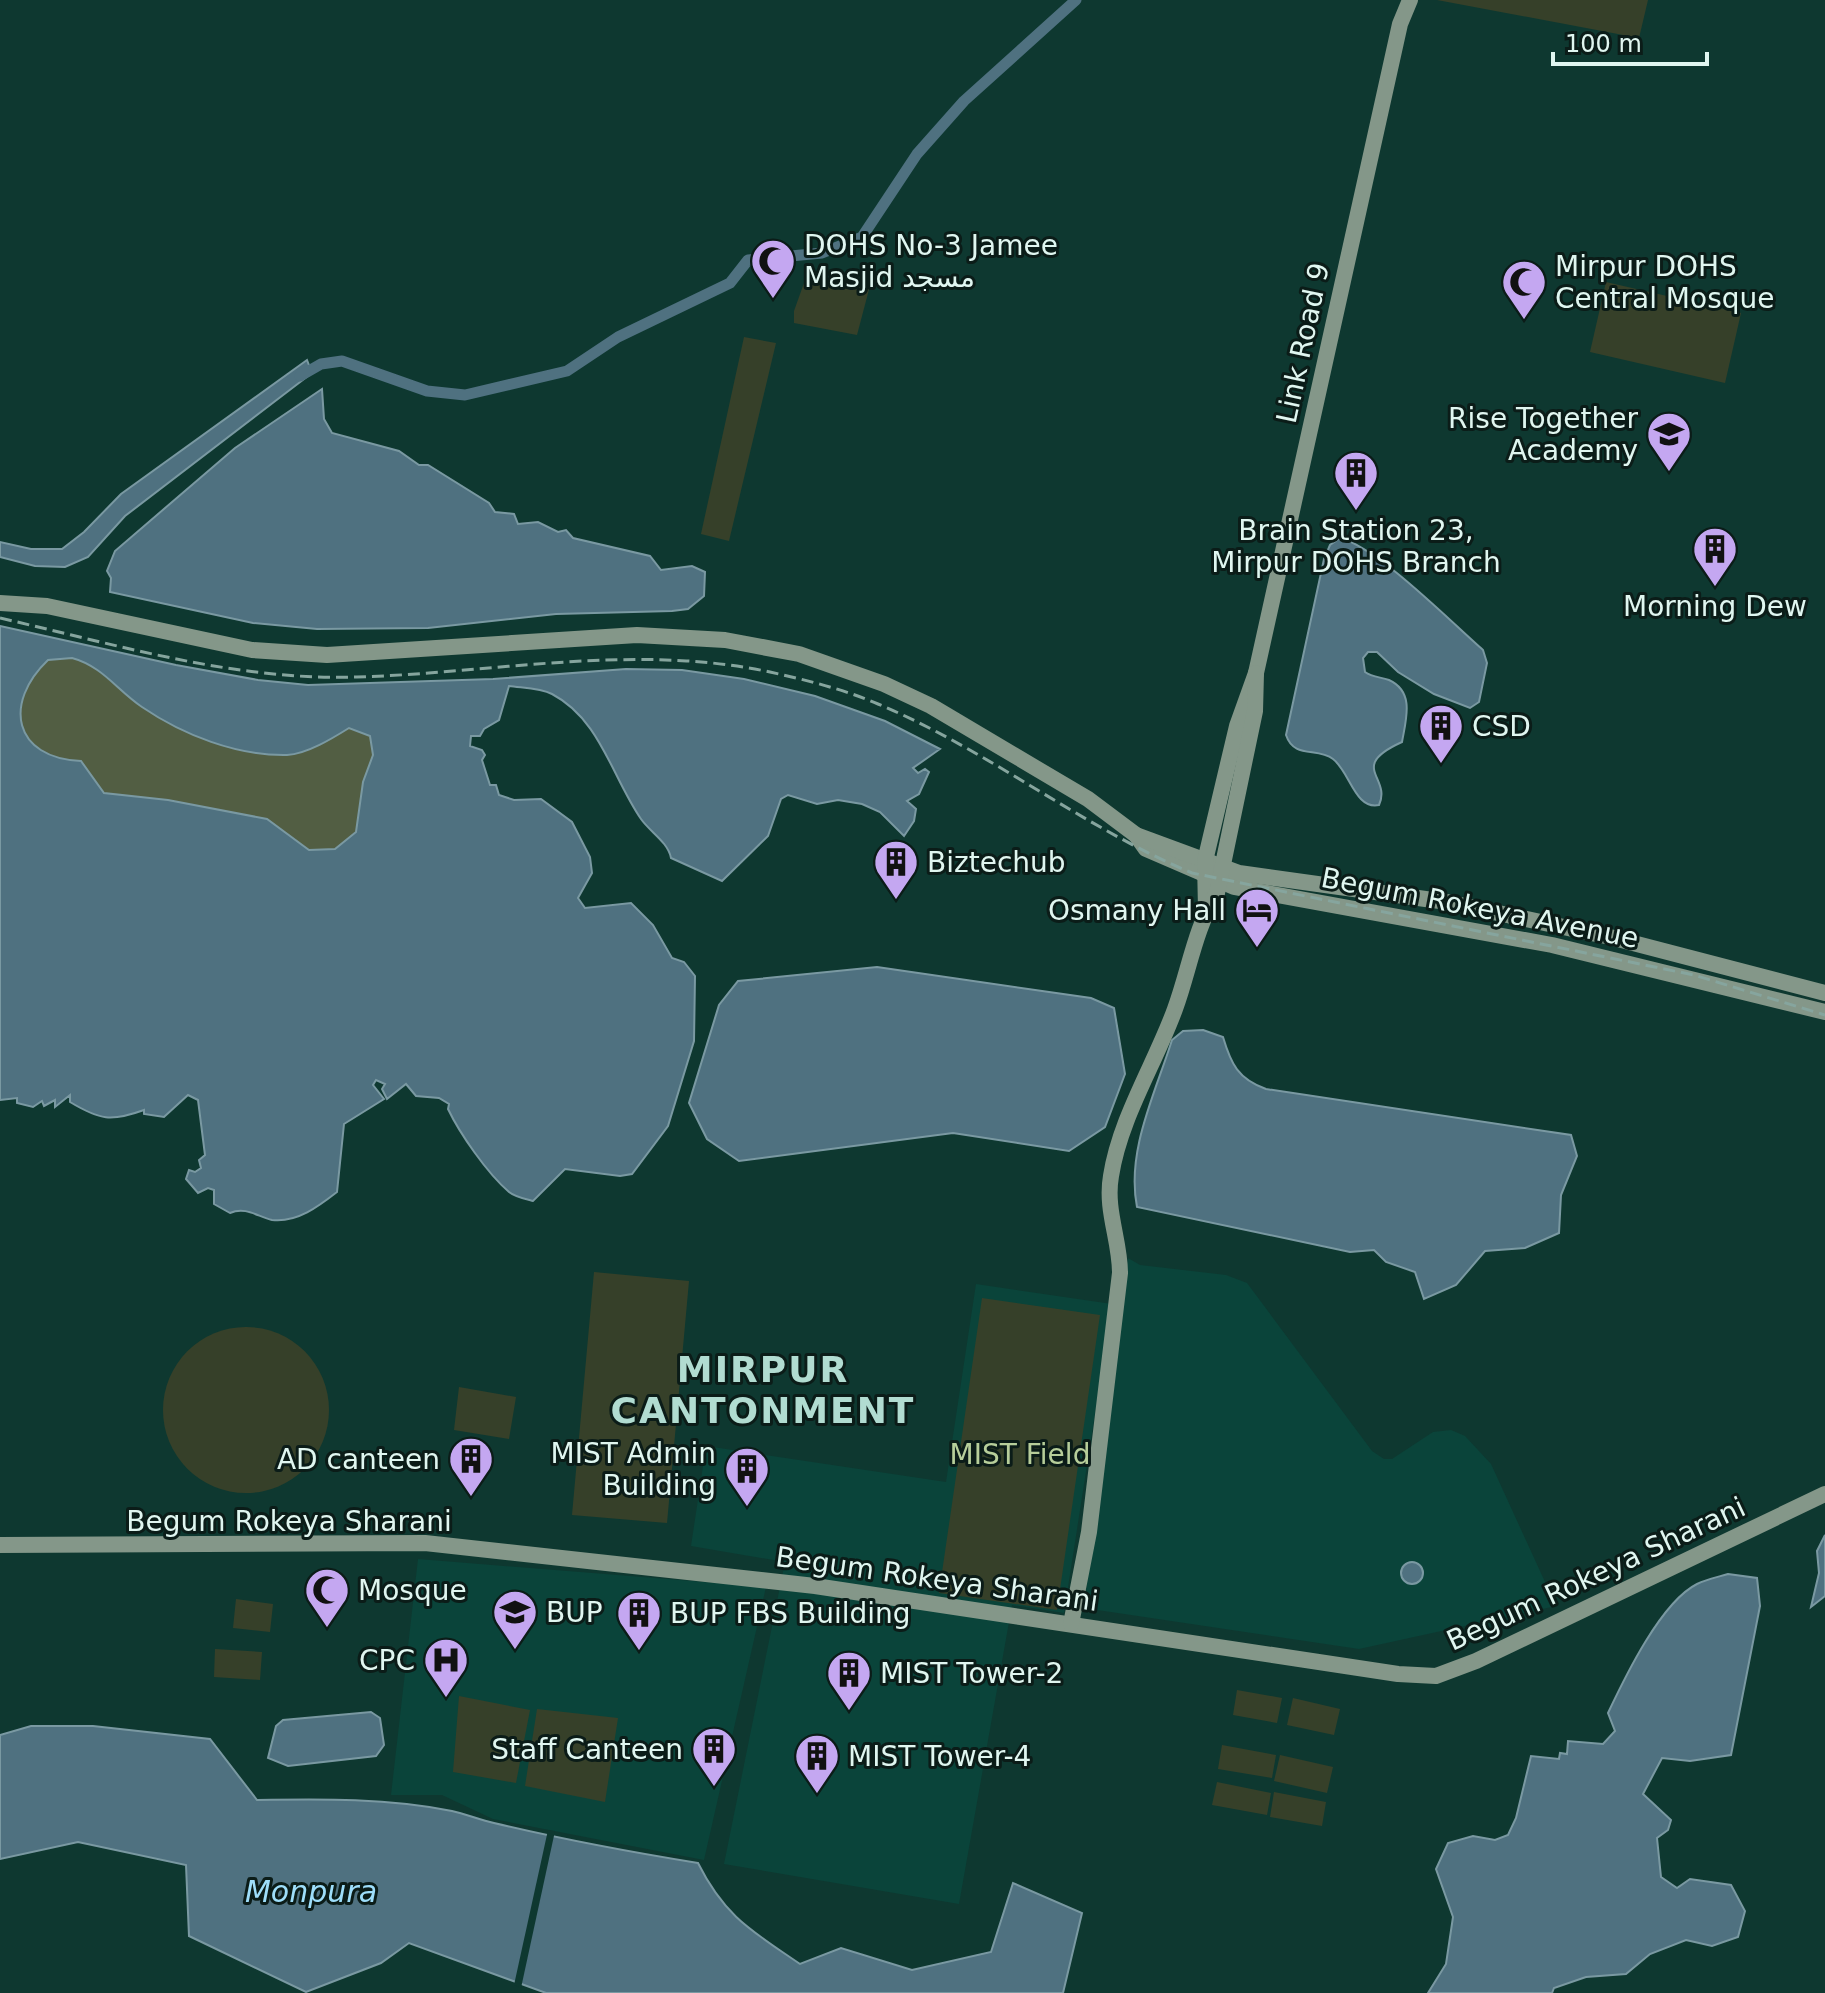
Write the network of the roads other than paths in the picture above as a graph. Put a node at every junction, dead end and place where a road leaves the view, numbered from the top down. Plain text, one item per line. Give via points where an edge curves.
1 (1401, 0) edge
2 (1410, 0) edge
3 (1400, 24) junction
4 (1, 603) edge
5 (1212, 871) junction
6 (1825, 993) edge
7 (1825, 1012) edge
8 (1825, 1494) edge
9 (0, 1545) edge
10 (1071, 1624) junction

1 - 3 main road, Link Road 9
2 - 3 main road, Link Road 9
3 - 5 main road, Link Road 9 via 1256,673 1255,711
4 - 5 main road, Begum Rokeya Avenue via 47,606 252,650 327,655 637,635 748,643 827,663 909,695 1088,799 1136,835 1146,849
5 - 6 main road, Begum Rokeya Avenue via 1461,905
5 - 7 main road, Begum Rokeya Avenue via 1250,891 1611,957
5 - 10 main road, Link Road 9 via 1217,893 1206,910 1175,1009 1110,1178 1120,1273 1089,1532
8 - 10 main road, Begum Rokeya Sharani via 1436,1676
9 - 10 main road, Begum Rokeya Sharani via 425,1543 686,1570

